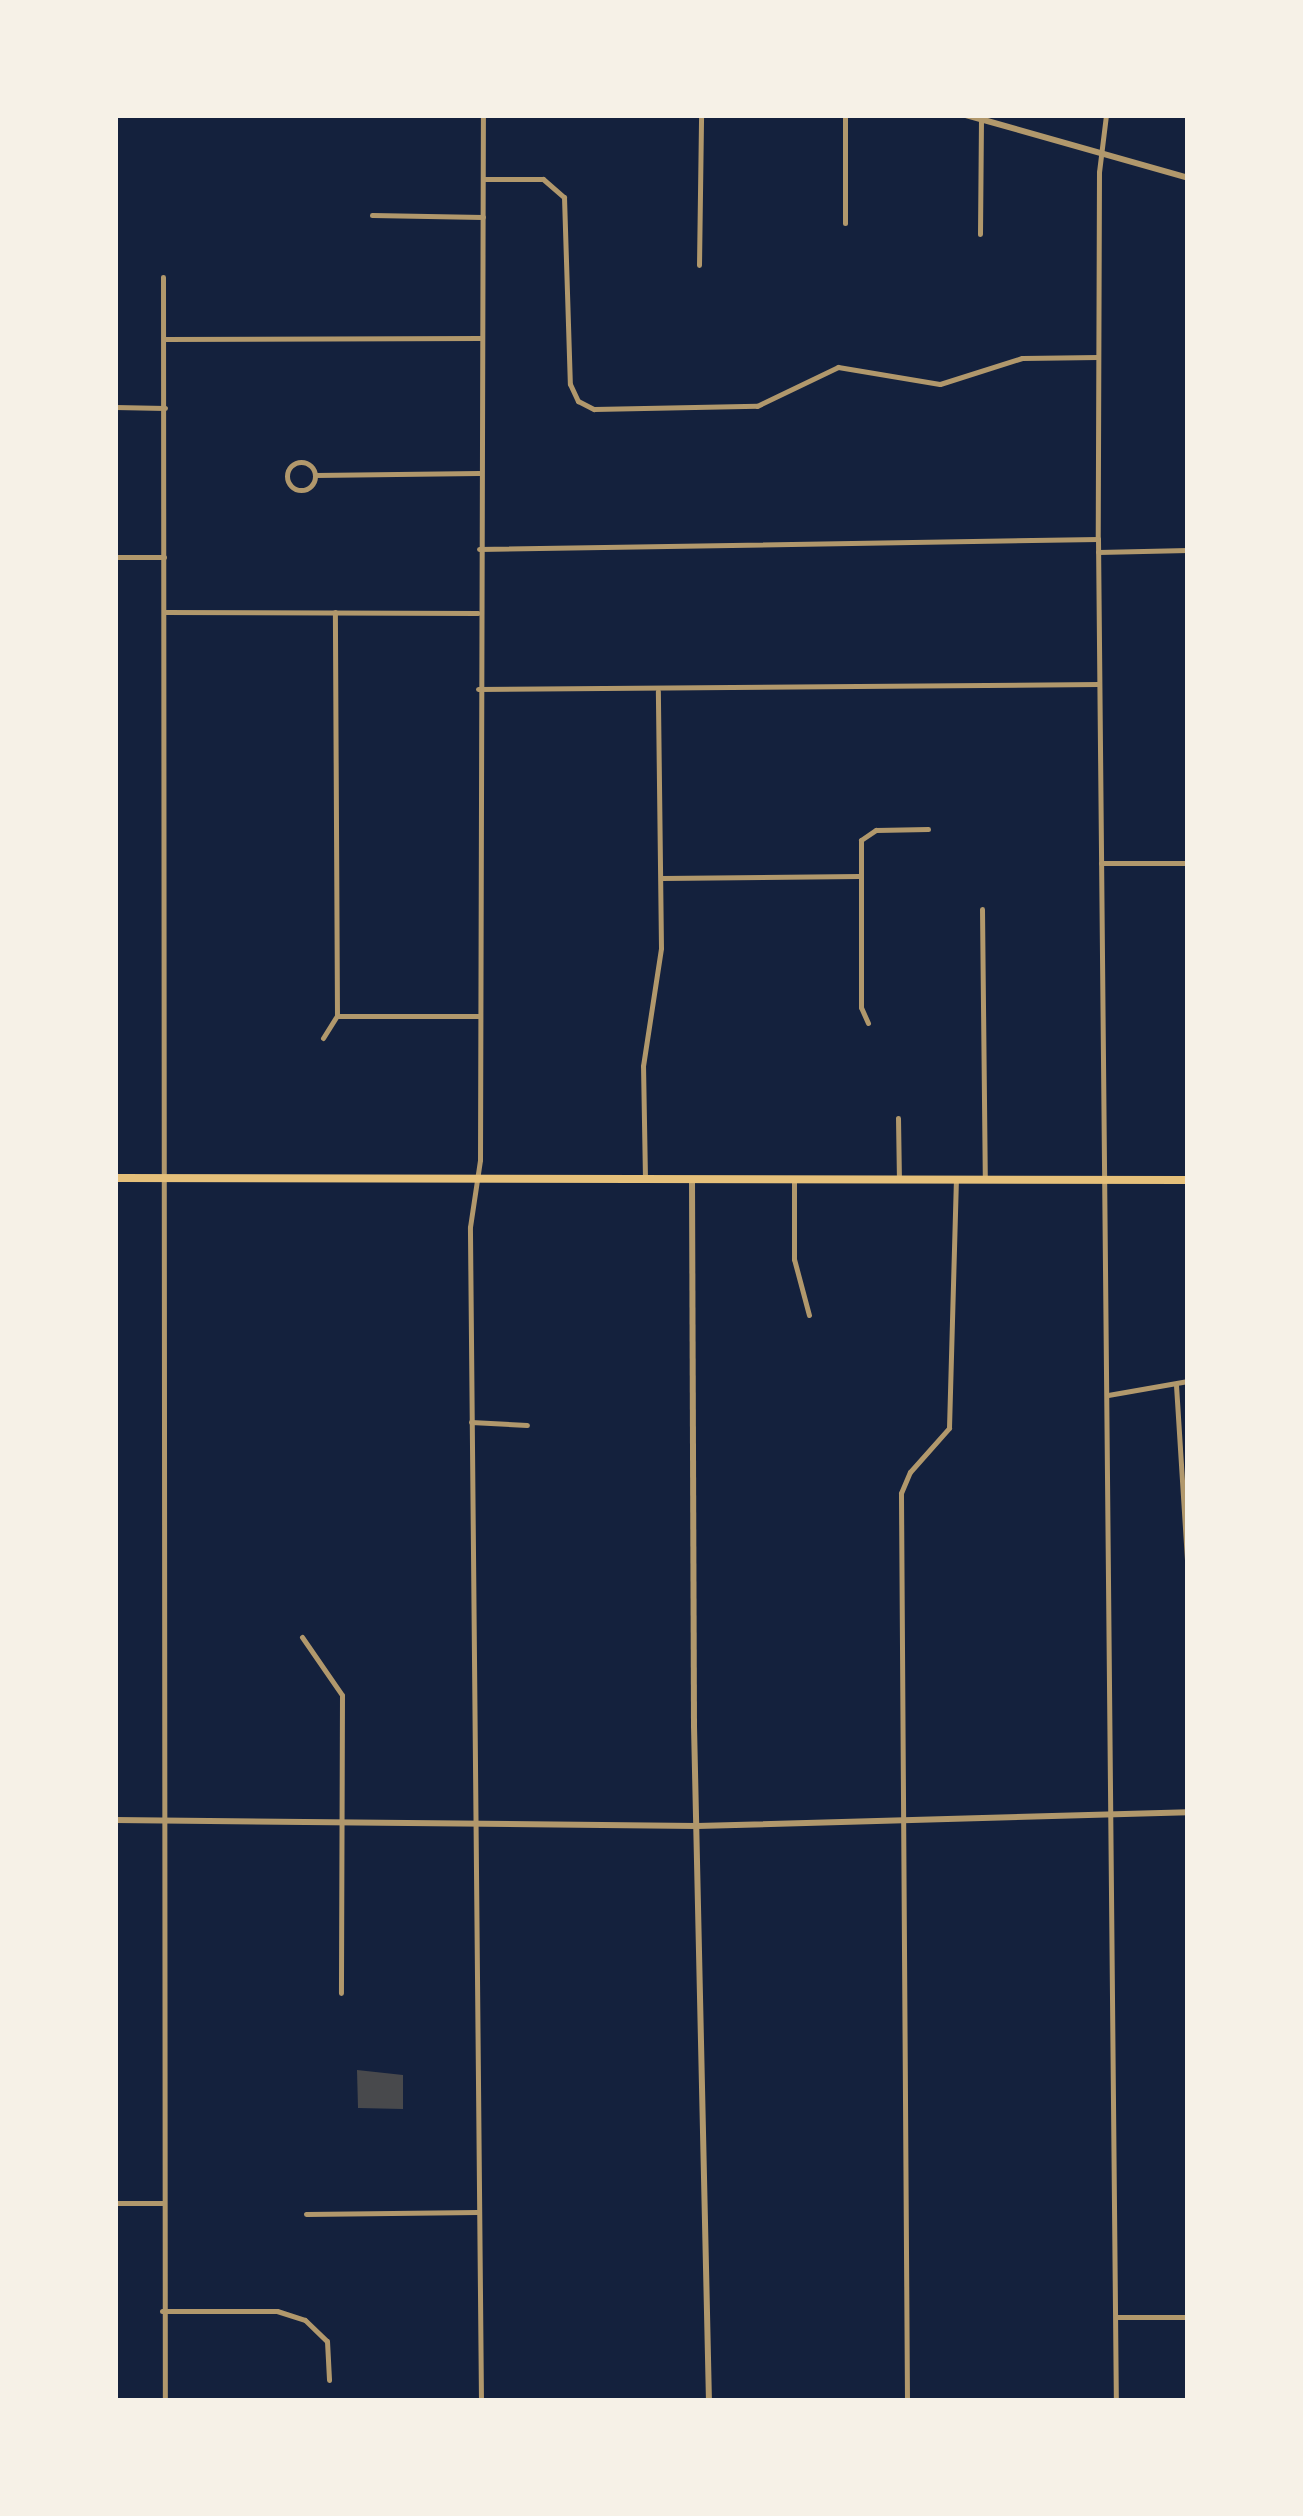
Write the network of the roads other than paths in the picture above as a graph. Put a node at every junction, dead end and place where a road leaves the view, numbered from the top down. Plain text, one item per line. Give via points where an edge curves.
1 (483, 115) edge
2 (701, 115) edge
3 (845, 115) edge
4 (966, 115) edge
5 (1106, 115) edge
6 (981, 117) edge
7 (1103, 154) junction
8 (1188, 178) edge
9 (484, 179) junction
10 (372, 215) dead end
11 (483, 217) junction
12 (845, 223) dead end
13 (980, 234) dead end
14 (700, 264) dead end
15 (162, 277) dead end
16 (481, 338) junction
17 (165, 339) junction
18 (1098, 357) junction
19 (115, 407) edge
20 (165, 408) junction
21 (479, 473) junction
22 (315, 474) junction
23 (1098, 539) junction
24 (478, 548) junction
25 (1188, 550) edge
26 (1098, 552) junction
27 (115, 556) edge
28 (164, 556) junction
29 (164, 612) junction
30 (335, 612) junction
31 (478, 612) junction
32 (1099, 684) junction
33 (478, 689) junction
34 (658, 691) junction
35 (928, 829) dead end
36 (1100, 863) junction
37 (1188, 863) edge
38 (859, 876) junction
39 (662, 878) junction
40 (982, 909) dead end
41 (337, 1016) junction
42 (480, 1016) junction
43 (868, 1023) dead end
44 (324, 1038) dead end
45 (898, 1118) dead end
46 (115, 1178) edge
47 (168, 1178) junction
48 (474, 1178) junction
49 (646, 1178) junction
50 (692, 1179) junction
51 (794, 1179) junction
52 (898, 1180) junction
53 (956, 1180) junction
54 (985, 1180) junction
55 (1102, 1180) junction
56 (1188, 1180) edge
57 (809, 1316) dead end
58 (1188, 1381) edge
59 (1176, 1385) junction
60 (1108, 1395) junction
61 (471, 1422) junction
62 (526, 1424) dead end
63 (1188, 1578) edge
64 (302, 1637) dead end
65 (1188, 1812) edge
66 (1110, 1818) junction
67 (115, 1820) edge
68 (164, 1820) junction
69 (342, 1823) junction
70 (902, 1823) junction
71 (475, 1825) junction
72 (697, 1826) junction
73 (342, 1993) dead end
74 (115, 2203) edge
75 (163, 2203) junction
76 (479, 2212) junction
77 (306, 2214) dead end
78 (162, 2312) junction
79 (1115, 2318) junction
80 (1188, 2318) edge
81 (330, 2380) dead end
82 (165, 2401) edge
83 (480, 2401) edge
84 (709, 2401) edge
85 (907, 2401) edge
86 (1116, 2401) edge

1 - 9 street
2 - 14 street
3 - 12 street
4 - 6 street
5 - 7 street
6 - 7 street
6 - 13 street
7 - 8 street
7 - 18 street
9 - 11 street
9 - 18 street via 543,179 564,197 570,384 578,401 594,409 747,407 838,368 940,384 1022,358
10 - 11 street
11 - 16 street
15 - 17 street
16 - 17 street
16 - 21 street
17 - 20 street
18 - 23 street
19 - 20 street
20 - 28 street
21 - 22 street
21 - 24 street
22 - 22 street via 302,462 288,477 302,490
23 - 24 street
23 - 26 street
24 - 31 street
25 - 26 street
26 - 32 street
27 - 28 street
28 - 29 street
29 - 30 street
29 - 47 street
30 - 31 street
30 - 41 street
31 - 33 street
32 - 34 street
32 - 36 street
33 - 34 street
33 - 42 street
34 - 39 street
35 - 38 street via 867,834
36 - 37 street
36 - 55 street
38 - 39 street
38 - 43 street via 861,1007
39 - 49 street via 660,964 643,1066
40 - 54 street
41 - 42 street
41 - 44 street
42 - 48 street
45 - 52 street
46 - 47 main road
47 - 48 main road
47 - 68 street
48 - 49 main road
48 - 61 street
49 - 50 main road
50 - 51 main road
50 - 72 street
51 - 52 main road
51 - 57 street via 794,1259
52 - 53 main road
53 - 54 main road
53 - 70 street via 949,1428 910,1472 901,1494
54 - 55 main road
55 - 56 main road
55 - 60 street
58 - 59 street
59 - 60 street
59 - 63 street
60 - 66 street
61 - 62 street
61 - 71 street
64 - 69 street via 342,1694
65 - 66 street
66 - 70 street
66 - 79 street
67 - 68 street
68 - 69 street
68 - 75 street
69 - 71 street
69 - 73 street
70 - 72 street
70 - 85 street
71 - 72 street
71 - 76 street
72 - 84 street
74 - 75 street
75 - 78 street
76 - 77 street
76 - 83 street
78 - 81 street via 297,2317 326,2340
78 - 82 street
79 - 80 street
79 - 86 street

